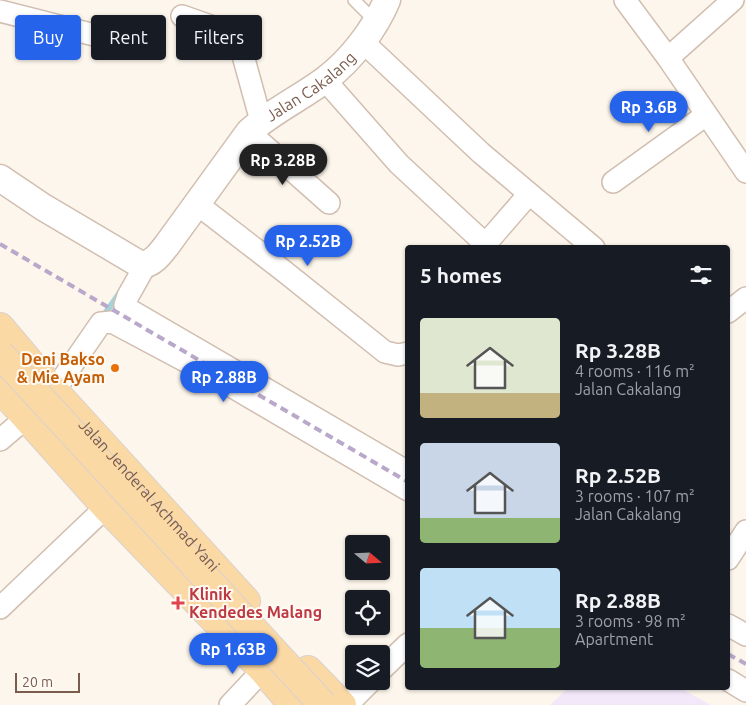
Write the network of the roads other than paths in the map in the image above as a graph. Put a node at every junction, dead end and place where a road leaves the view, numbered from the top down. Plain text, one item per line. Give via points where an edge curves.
1 (354, 0) edge
2 (625, 0) edge
3 (733, 0) edge
4 (0, 10) edge
5 (372, 31) edge
6 (91, 34) edge
7 (668, 58) junction
8 (243, 60) edge
9 (331, 86) junction
10 (706, 115) junction
11 (256, 133) junction
12 (746, 172) edge
13 (0, 178) edge
14 (613, 182) dead end
15 (529, 194) junction
16 (329, 203) dead end
17 (201, 207) junction
18 (590, 245) edge
19 (146, 264) junction
20 (746, 298) edge
21 (730, 310) edge
22 (0, 327) edge
23 (405, 354) edge
24 (12, 355) edge
25 (0, 380) edge
26 (53, 390) junction
27 (17, 406) edge
28 (0, 440) edge
29 (405, 470) edge
30 (405, 488) edge
31 (106, 507) junction
32 (746, 532) edge
33 (730, 556) edge
34 (0, 608) edge
35 (730, 625) edge
36 (746, 635) edge
37 (405, 647) edge
38 (390, 661) edge
39 (263, 670) junction
40 (730, 681) edge
41 (362, 690) edge
42 (746, 691) edge
43 (230, 705) edge
44 (293, 705) edge
45 (323, 705) edge
46 (342, 705) edge
47 (347, 705) edge

1 - 5 lane
2 - 7 street
3 - 7 street
4 - 6 street
5 - 9 street, Jalan Cakalang
5 - 15 street via 481,153
7 - 10 street
8 - 11 street
9 - 11 street, Jalan Cakalang
9 - 15 street via 399,164 481,240 490,239
10 - 12 street
10 - 14 street
11 - 16 street
11 - 17 street, Jalan Cakalang
13 - 19 street via 141,265
15 - 18 street
17 - 19 street, Jalan Cakalang via 158,256
17 - 23 street via 385,352
19 - 29 street via 128,296 125,305 130,310
20 - 21 street
22 - 24 main road, Jalan Jenderal Achmad Yani
24 - 25 main road
24 - 26 main road, Jalan Jenderal Achmad Yani
24 - 45 main road, bridge
26 - 27 main road
26 - 30 street via 101,323 112,322 210,374
26 - 46 main road, Jalan Jenderal Achmad Yani
27 - 28 street
27 - 31 main road
31 - 34 street
31 - 39 main road
32 - 33 street
35 - 36 street
37 - 38 street
39 - 43 street
39 - 44 main road
40 - 42 street
41 - 47 street

